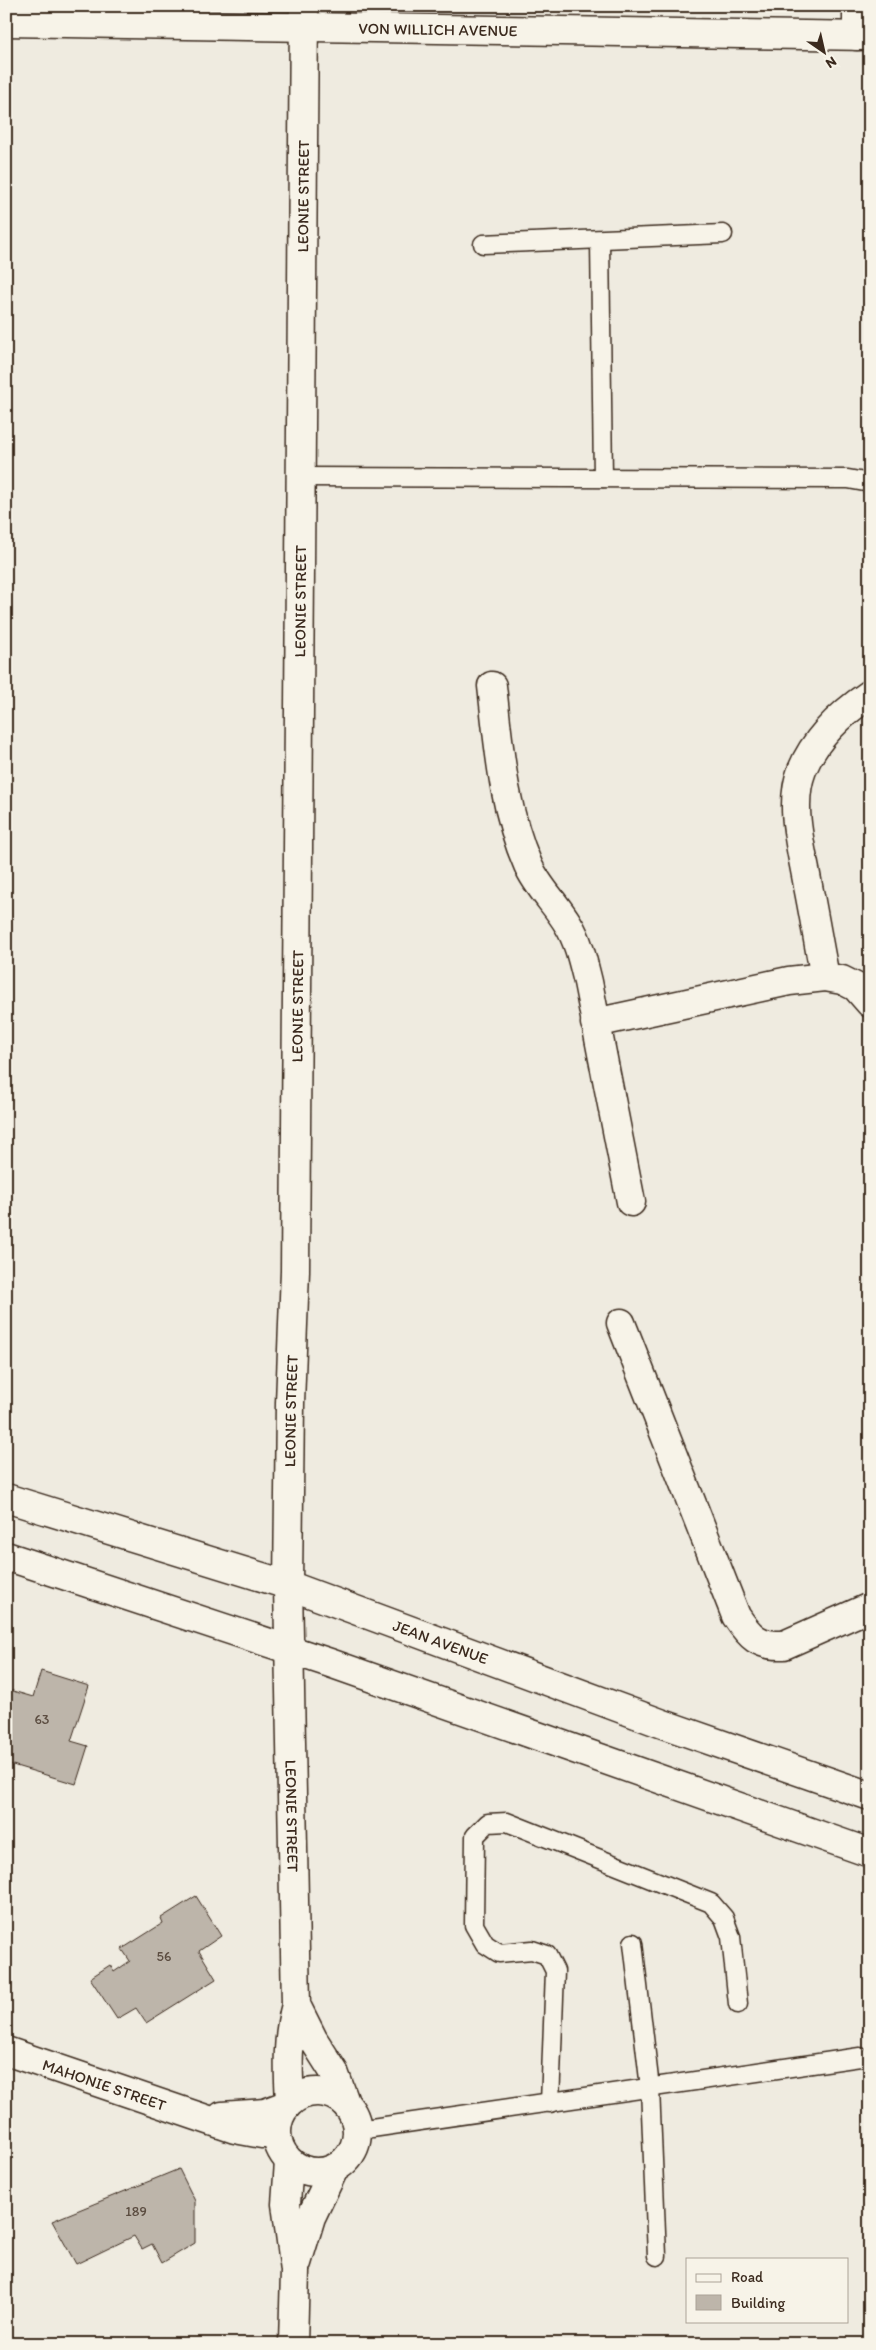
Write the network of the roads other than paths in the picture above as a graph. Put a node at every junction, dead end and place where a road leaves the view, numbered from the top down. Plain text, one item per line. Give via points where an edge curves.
1 (856, 6) edge
2 (304, 16) edge
3 (6, 22) edge
4 (863, 36) edge
5 (723, 234) dead end
6 (600, 240) junction
7 (484, 244) dead end
8 (300, 477) junction
9 (603, 478) junction
10 (870, 483) edge
11 (492, 686) dead end
12 (870, 694) edge
13 (825, 977) junction
14 (870, 1003) edge
15 (595, 1023) junction
16 (631, 1202) dead end
17 (621, 1323) dead end
18 (6, 1498) edge
19 (6, 1556) edge
20 (288, 1585) junction
21 (870, 1607) edge
22 (288, 1649) junction
23 (870, 1796) edge
24 (870, 1853) edge
25 (633, 1943) dead end
26 (738, 2004) dead end
27 (296, 2005) junction
28 (6, 2051) edge
29 (860, 2057) dead end
30 (650, 2088) junction
31 (345, 2102) junction
32 (288, 2103) junction
33 (550, 2103) junction
34 (203, 2117) junction
35 (358, 2130) junction
36 (276, 2134) junction
37 (290, 2162) junction
38 (334, 2169) junction
39 (656, 2256) dead end
40 (295, 2271) junction
41 (293, 2344) edge

1 - 4 street
2 - 3 street, VON WILLICH AVENUE
2 - 4 street, VON WILLICH AVENUE
2 - 8 street, LEONIE STREET
5 - 6 lane
6 - 7 lane
6 - 9 lane
8 - 9 lane
8 - 20 street, LEONIE STREET via 296,1271 290,1394
9 - 10 lane via 848,479
11 - 15 street via 502,780 514,827 528,866 569,925 580,952
12 - 13 street via 848,709 811,751 796,793 797,824
13 - 14 street via 856,987
13 - 15 street via 788,980
15 - 16 street
17 - 21 street via 736,1616 747,1632 764,1643 784,1645
18 - 20 street, JEAN AVENUE
19 - 22 street
20 - 22 street, LEONIE STREET
20 - 23 street, JEAN AVENUE via 663,1724
22 - 24 street
22 - 27 street, LEONIE STREET
25 - 30 lane
26 - 33 lane via 730,1937 724,1918 711,1904 507,1822 488,1823 475,1836 474,1925 485,1944 499,1953 532,1950 547,1955 555,1971
27 - 31 street, LEONIE STREET via 334,2072
27 - 32 street, LEONIE STREET via 288,2048
28 - 34 street, MAHONIE STREET
29 - 30 lane
30 - 33 lane
30 - 39 lane
31 - 32 street via 328,2092 308,2092
31 - 35 street via 354,2115
32 - 34 street, MAHONIE STREET via 265,2114
32 - 36 street via 278,2119
33 - 35 lane
34 - 36 street, MAHONIE STREET via 248,2132
35 - 38 street via 355,2146 347,2160
36 - 37 street via 280,2149
37 - 38 street via 303,2170
37 - 40 street via 286,2204
38 - 40 street via 312,2218
40 - 41 street

